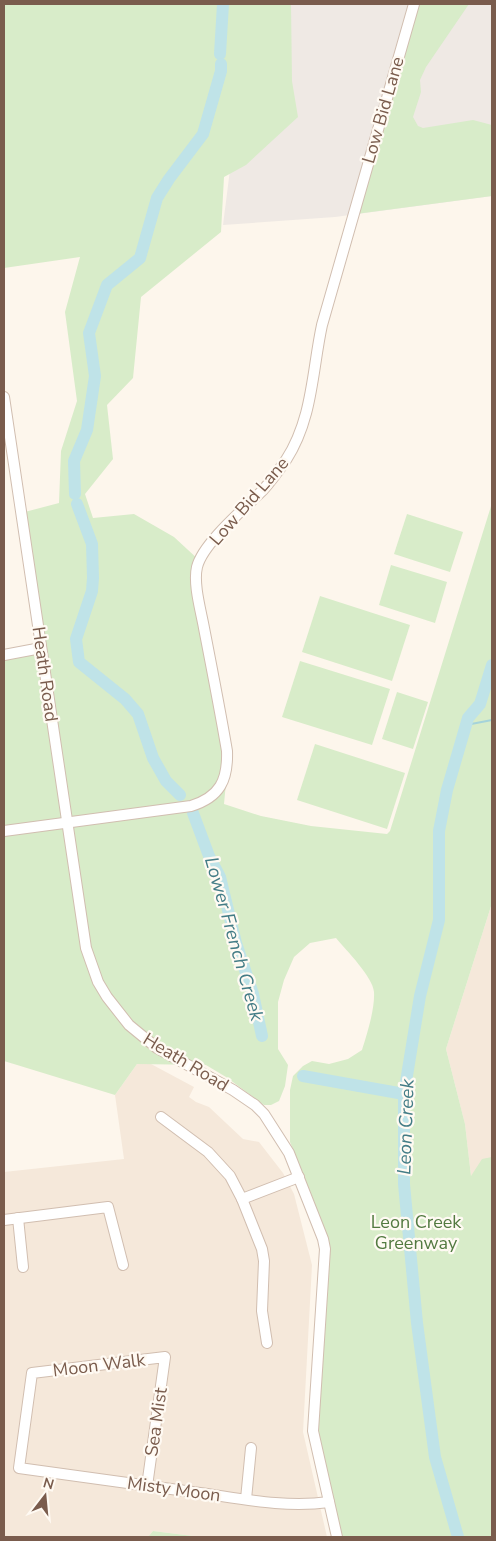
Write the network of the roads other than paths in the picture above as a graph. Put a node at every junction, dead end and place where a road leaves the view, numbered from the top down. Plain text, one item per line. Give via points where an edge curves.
1 (414, 4) edge
2 (4, 398) edge
3 (7, 446) edge
4 (41, 648) junction
5 (4, 655) edge
6 (67, 823) junction
7 (4, 831) edge
8 (161, 1117) dead end
9 (299, 1177) junction
10 (242, 1199) junction
11 (18, 1218) junction
12 (4, 1220) edge
13 (123, 1265) dead end
14 (23, 1267) dead end
15 (267, 1343) dead end
16 (165, 1357) joint
17 (251, 1448) dead end
18 (19, 1468) joint
19 (147, 1486) junction
20 (246, 1499) junction
21 (329, 1502) junction
22 (337, 1537) edge

1 - 6 street, Low Bid Lane via 322,325 304,423 291,452 274,477 220,533 197,567 199,598 228,751 225,777 216,792 200,803
2 - 3 street, Heath Road
3 - 4 street, Heath Road
4 - 5 street
4 - 6 street, Heath Road
6 - 7 street, Low Bid Lane
6 - 9 street, Heath Road via 86,948 107,997 130,1025 157,1048 255,1105 271,1123
8 - 10 street via 208,1152 230,1176
9 - 10 street
9 - 21 street, Heath Road via 325,1248 313,1432
10 - 15 street via 262,1249 262,1311
11 - 12 street
11 - 13 street via 108,1207
11 - 14 street
16 - 18 street, Moon Walk via 32,1373
16 - 19 street, Sea Mist
17 - 20 street
18 - 19 street, Misty Moon
19 - 20 street, Misty Moon
20 - 21 street, Misty Moon via 294,1505
21 - 22 street, Heath Road

